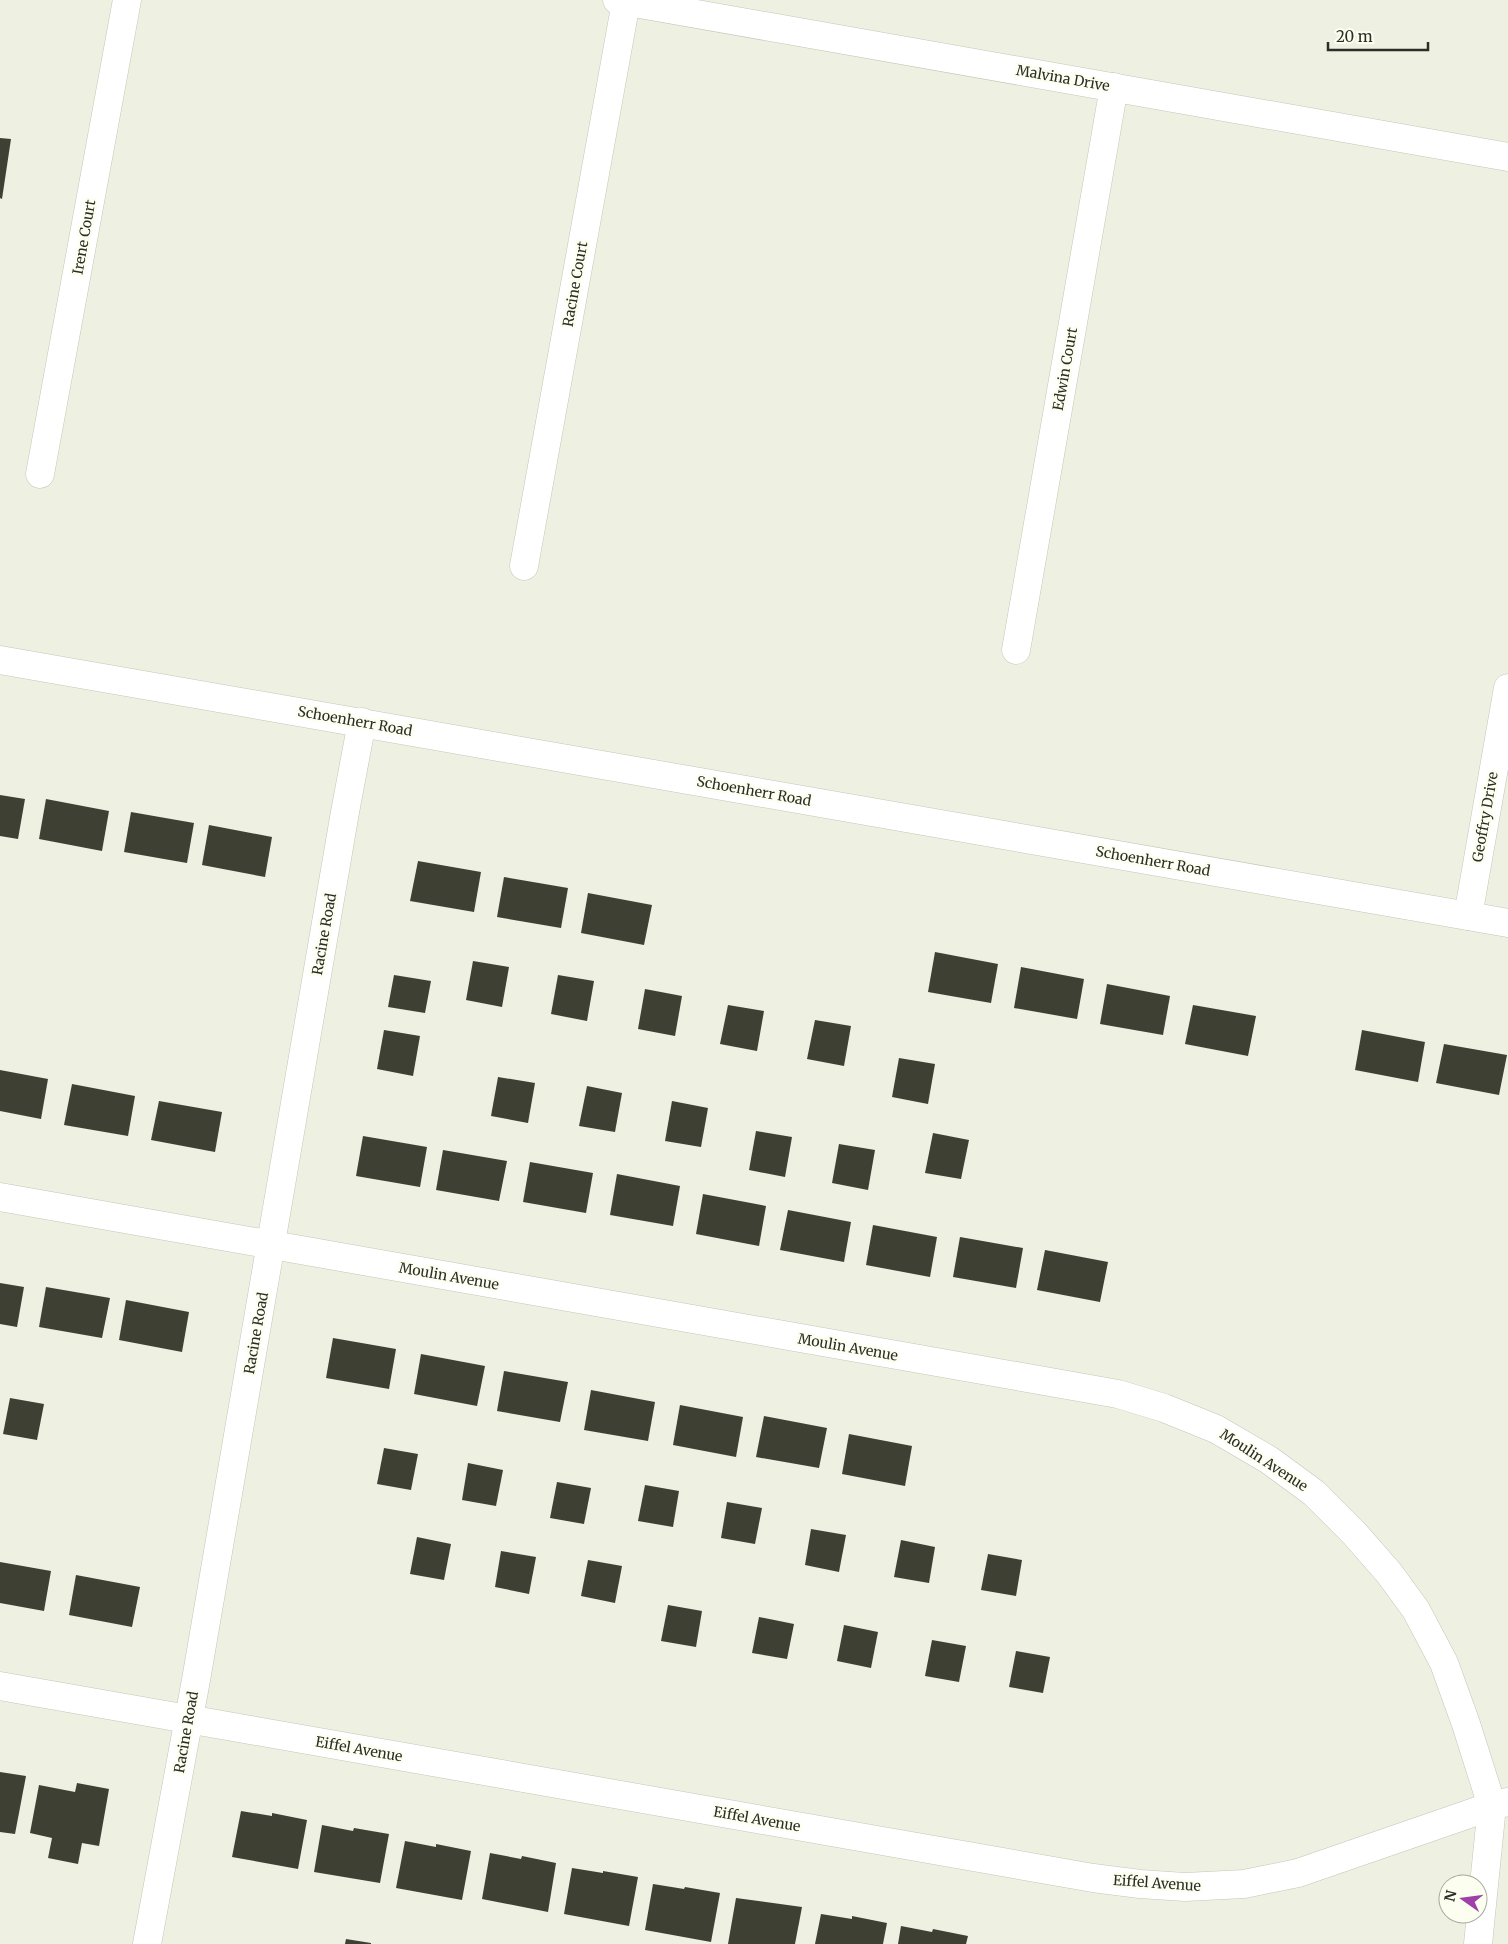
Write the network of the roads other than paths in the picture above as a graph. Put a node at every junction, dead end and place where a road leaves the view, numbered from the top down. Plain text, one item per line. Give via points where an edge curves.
1 (127, 0) edge
2 (622, 1) edge
3 (1114, 88) junction
4 (1508, 157) edge
5 (40, 474) dead end
6 (524, 566) dead end
7 (1016, 650) dead end
8 (0, 660) edge
9 (1508, 688) edge
10 (362, 722) junction
11 (1468, 916) junction
12 (1508, 923) edge
13 (0, 1198) edge
14 (271, 1244) junction
15 (0, 1686) edge
16 (189, 1719) junction
17 (1500, 1804) edge
18 (147, 1944) edge
19 (1478, 1944) edge

1 - 5 street, Irene Court
2 - 3 street, Malvina Drive
2 - 6 street, Racine Court
3 - 4 street, Malvina Drive
3 - 7 street, Edwin Court
8 - 10 street, Schoenherr Road
9 - 11 street, Geoffry Drive
10 - 11 street, Schoenherr Road
10 - 14 street, Racine Road
11 - 12 street, Schoenherr Road
13 - 14 street, Moulin Avenue
14 - 16 street, Racine Road
14 - 17 street, Moulin Avenue via 1118,1394 1216,1429 1269,1460 1314,1493 1389,1573 1416,1610 1444,1663
15 - 16 street, Eiffel Avenue
16 - 17 street, Eiffel Avenue via 1093,1878 1186,1887 1244,1884 1298,1873
16 - 18 street, Racine Road
17 - 19 street

